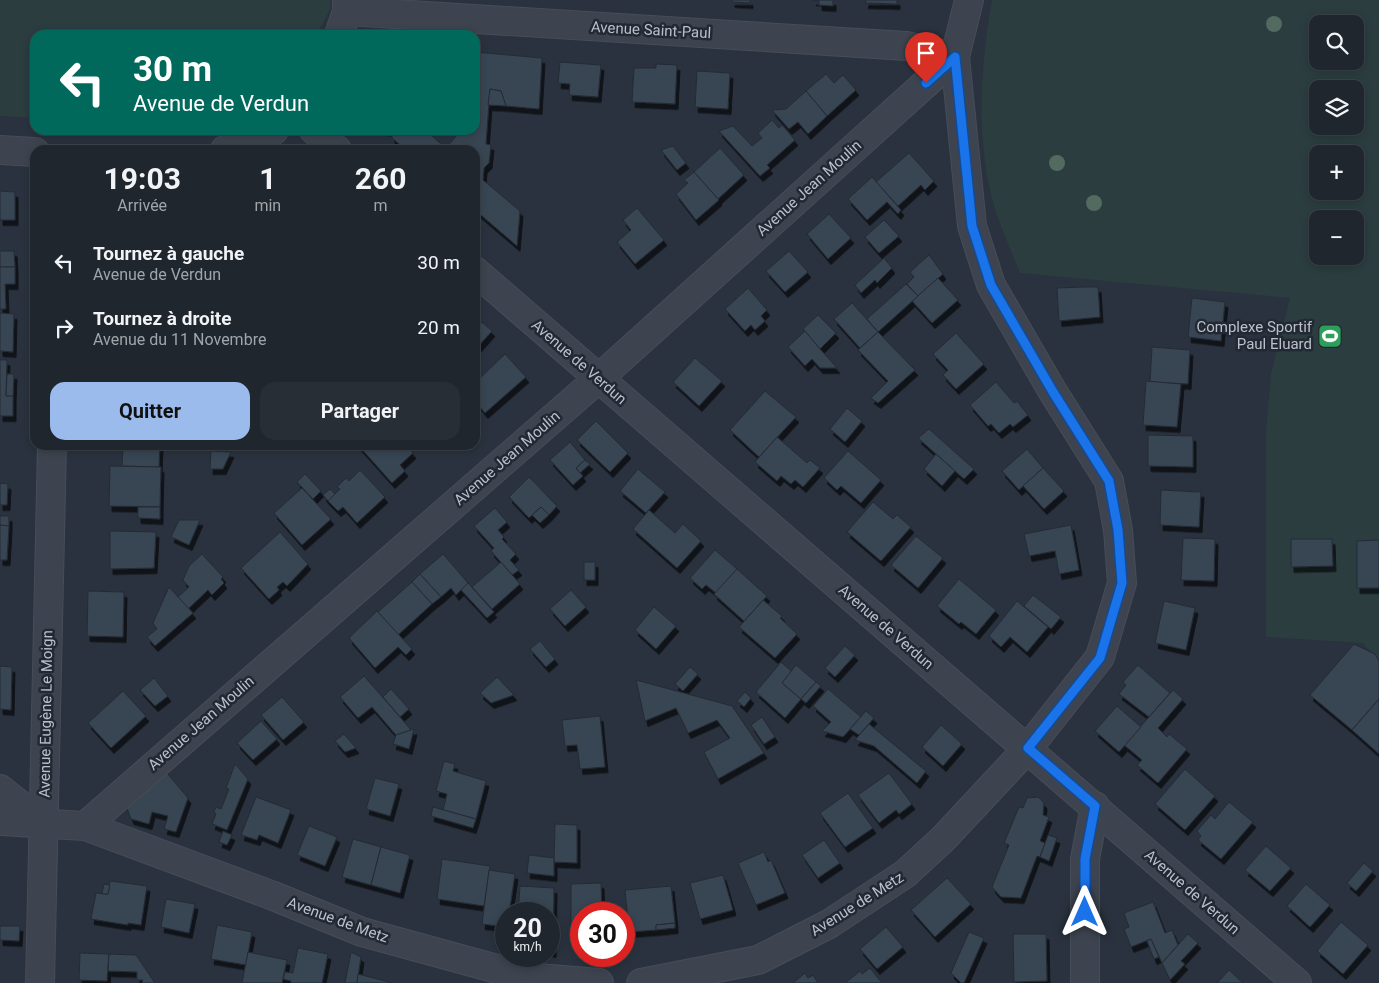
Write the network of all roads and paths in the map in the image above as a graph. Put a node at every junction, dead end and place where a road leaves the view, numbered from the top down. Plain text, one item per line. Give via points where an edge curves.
1 (969, 0) edge
2 (344, 15) edge
3 (955, 57) junction
4 (268, 135) edge
5 (320, 135) edge
6 (239, 145) edge
7 (331, 145) edge
8 (0, 150) edge
9 (30, 152) edge
10 (480, 275) edge
11 (598, 379) junction
12 (52, 450) edge
13 (1028, 748) junction
14 (0, 789) edge
15 (1095, 806) junction
16 (0, 821) edge
17 (44, 824) junction
18 (84, 826) junction
19 (40, 983) edge
20 (599, 983) edge
21 (641, 983) edge
22 (1085, 983) edge
23 (1297, 983) edge

1 - 3 street
2 - 3 street, Avenue Saint-Paul via 907,46
3 - 11 street, Avenue Jean Moulin
3 - 13 street, Avenue de Metz via 972,226 991,285 1109,481 1118,530 1122,583 1100,658
4 - 6 street
5 - 7 street
8 - 9 street
10 - 11 street, Avenue de Verdun
11 - 13 street, Avenue de Verdun
11 - 18 street, Avenue Jean Moulin
12 - 17 street, Avenue Eugène Le Moign
13 - 15 street, Avenue de Verdun
13 - 21 street, Avenue de Metz via 943,839 905,874 829,924 758,960
14 - 17 street
15 - 22 street via 1085,859
15 - 23 street, Avenue de Verdun
16 - 17 street
17 - 18 street
17 - 19 street, Avenue Eugène Le Moign
18 - 20 street, Avenue de Metz via 362,932 526,976

